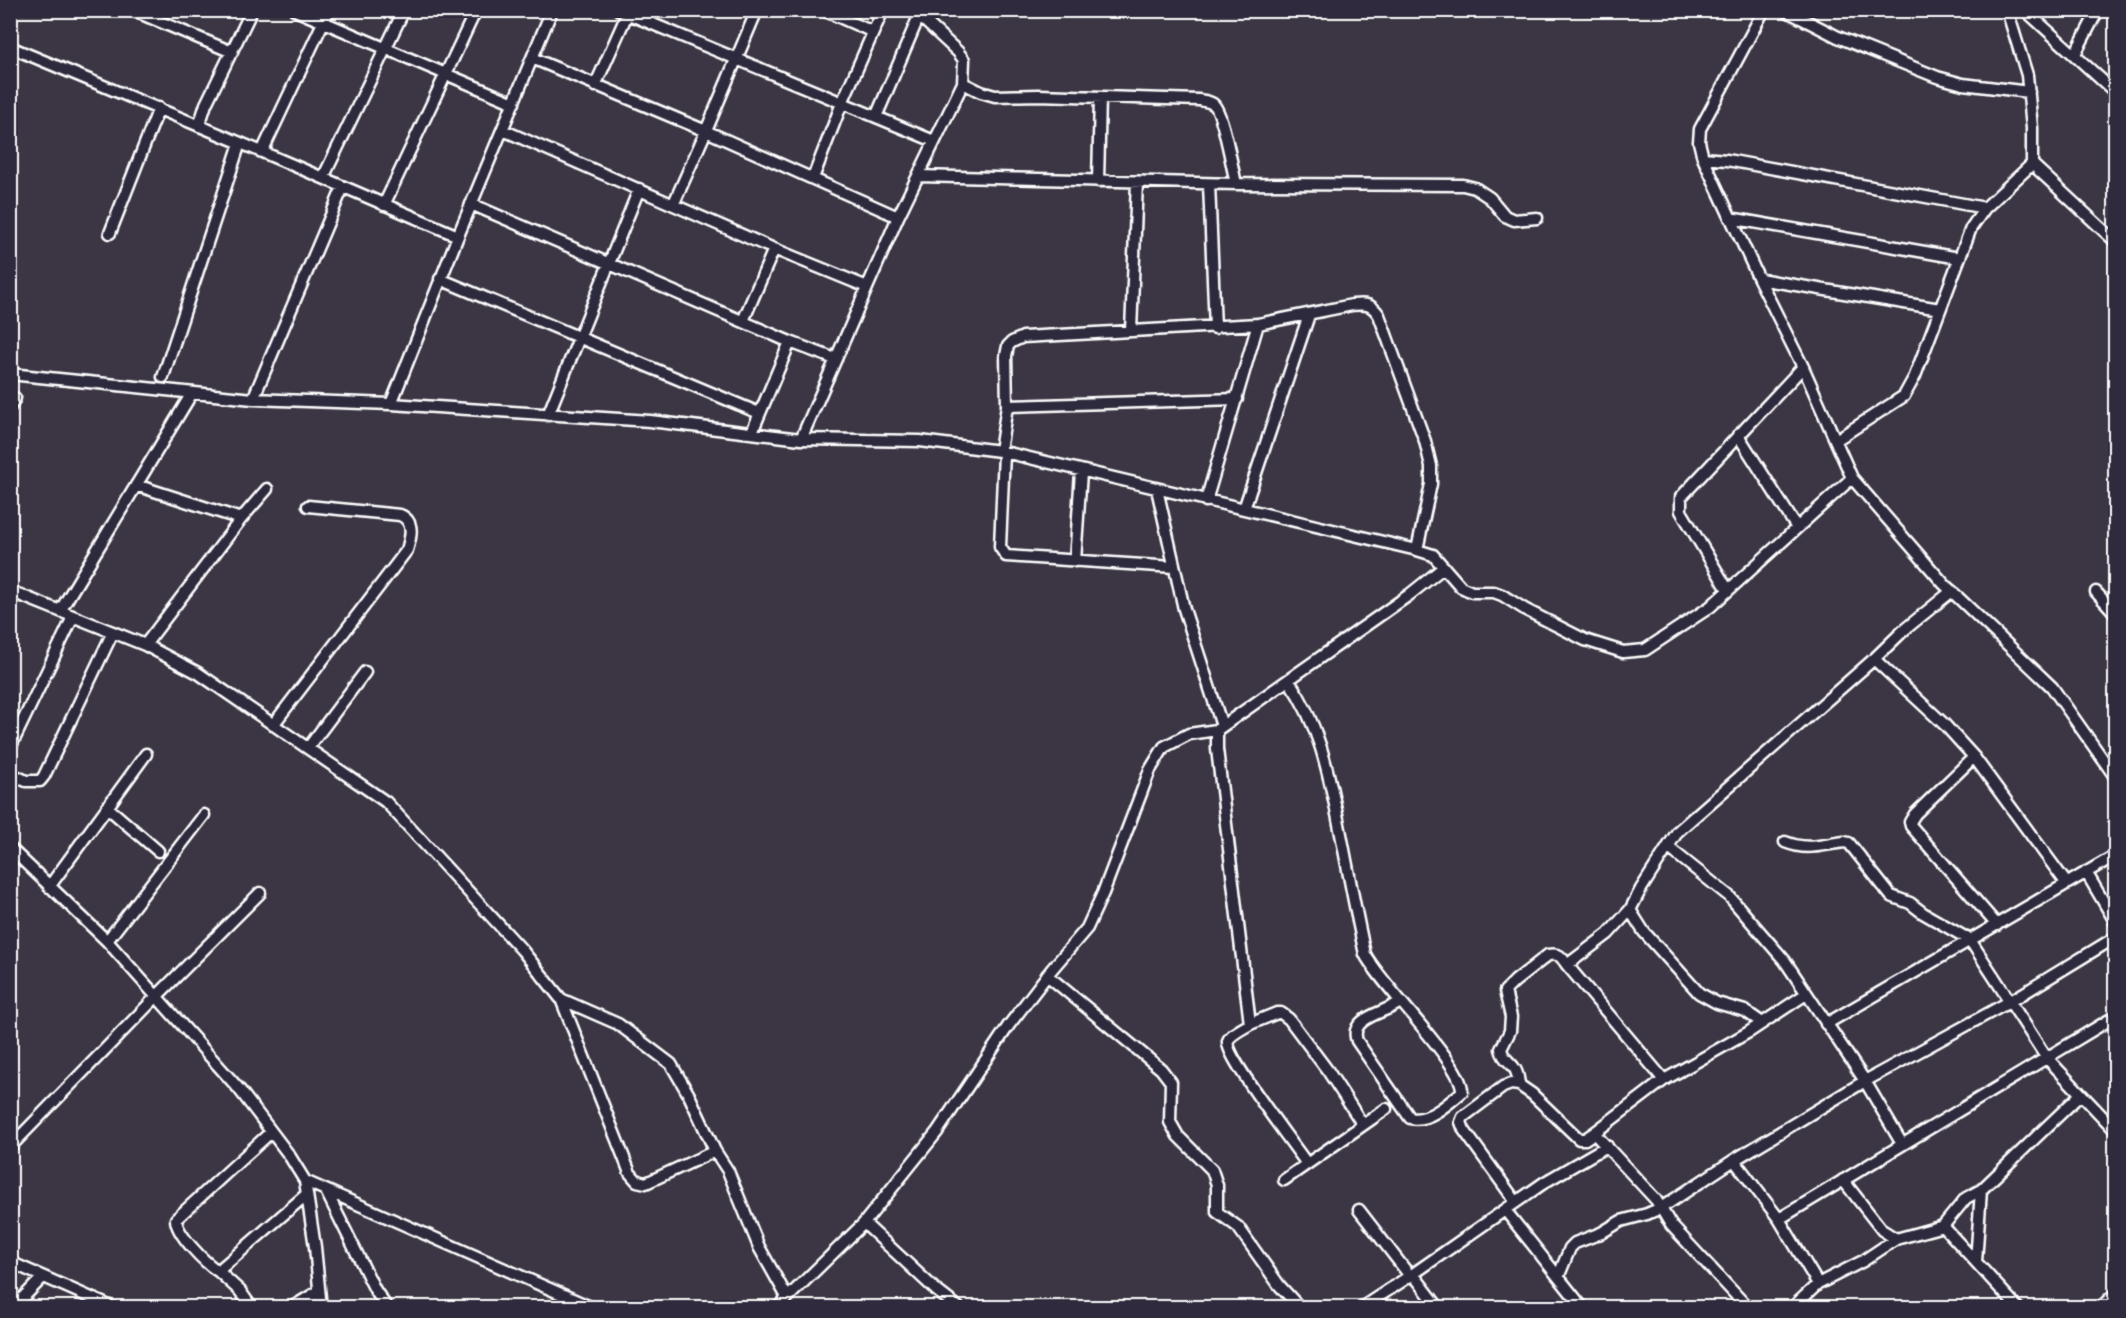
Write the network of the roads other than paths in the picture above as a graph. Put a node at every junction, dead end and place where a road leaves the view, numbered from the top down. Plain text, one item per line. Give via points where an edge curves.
1 (132, 10) edge
2 (252, 10) edge
3 (295, 10) edge
4 (329, 10) edge
5 (404, 10) edge
6 (476, 10) edge
7 (552, 10) edge
8 (758, 10) edge
9 (824, 10) edge
10 (883, 10) edge
11 (1764, 10) edge
12 (1785, 10) edge
13 (2007, 10) edge
14 (2025, 10) edge
15 (2098, 10) edge
16 (625, 12) edge
17 (916, 13) edge
18 (150, 14) edge
19 (323, 23) junction
20 (873, 32) junction
21 (10, 47) edge
22 (386, 49) junction
23 (232, 52) junction
24 (2075, 54) junction
25 (532, 58) junction
26 (736, 61) junction
27 (445, 75) junction
28 (963, 83) junction
29 (595, 86) junction
30 (2029, 92) junction
31 (2115, 93) edge
32 (1101, 97) junction
33 (514, 103) junction
34 (842, 103) junction
35 (159, 108) junction
36 (876, 117) junction
37 (199, 126) junction
38 (503, 130) junction
39 (706, 131) junction
40 (934, 141) junction
41 (240, 143) junction
42 (262, 152) junction
43 (1703, 158) junction
44 (2032, 164) junction
45 (919, 176) junction
46 (323, 178) junction
47 (813, 178) junction
48 (1098, 181) junction
49 (1137, 182) junction
50 (1209, 184) junction
51 (1236, 184) junction
52 (343, 187) junction
53 (639, 189) junction
54 (471, 204) junction
55 (674, 204) junction
56 (384, 205) junction
57 (1985, 208) junction
58 (898, 217) junction
59 (1537, 218) dead end
60 (1730, 218) junction
61 (110, 233) dead end
62 (458, 236) junction
63 (2115, 242) edge
64 (774, 249) junction
65 (1959, 258) junction
66 (610, 264) junction
67 (440, 279) junction
68 (1759, 279) junction
69 (867, 287) junction
70 (1940, 309) junction
71 (1308, 315) junction
72 (742, 321) junction
73 (1258, 324) junction
74 (1215, 328) junction
75 (1131, 330) junction
76 (580, 337) junction
77 (790, 342) junction
78 (835, 359) junction
79 (1803, 367) junction
80 (10, 374) edge
81 (163, 377) dead end
82 (192, 393) junction
83 (254, 399) junction
84 (1237, 399) junction
85 (391, 404) junction
86 (1007, 406) junction
87 (759, 413) junction
88 (548, 414) junction
89 (752, 432) junction
90 (1738, 435) junction
91 (801, 439) junction
92 (1836, 440) junction
93 (1002, 452) junction
94 (1081, 472) junction
95 (1852, 478) junction
96 (136, 485) junction
97 (267, 489) dead end
98 (1157, 489) junction
99 (1206, 501) junction
100 (308, 506) dead end
101 (1244, 509) junction
102 (241, 519) junction
103 (1797, 528) junction
104 (1417, 550) junction
105 (1075, 561) junction
106 (1174, 567) junction
107 (1444, 567) junction
108 (1728, 590) junction
109 (10, 591) edge
110 (1952, 591) junction
111 (2096, 592) dead end
112 (60, 611) junction
113 (2115, 614) edge
114 (72, 617) junction
115 (113, 632) junction
116 (145, 645) junction
117 (1874, 659) junction
118 (365, 672) dead end
119 (1289, 681) junction
120 (273, 725) junction
121 (1220, 728) junction
122 (10, 748) edge
123 (308, 748) junction
124 (146, 754) dead end
125 (1974, 757) junction
126 (10, 773) edge
127 (2115, 778) edge
128 (107, 807) junction
129 (204, 815) dead end
130 (1785, 842) dead end
131 (10, 848) edge
132 (1669, 848) junction
133 (158, 850) dead end
134 (2115, 855) edge
135 (2086, 872) junction
136 (2067, 884) junction
137 (49, 886) junction
138 (260, 893) dead end
139 (1630, 910) junction
140 (2115, 922) edge
141 (1996, 925) junction
142 (2115, 937) edge
143 (1970, 940) junction
144 (107, 941) junction
145 (1567, 965) junction
146 (1047, 975) junction
147 (1806, 993) junction
148 (156, 997) junction
149 (561, 999) junction
150 (2011, 1001) junction
151 (1400, 1002) junction
152 (2115, 1016) edge
153 (1761, 1023) junction
154 (1826, 1023) junction
155 (1250, 1024) junction
156 (2046, 1057) junction
157 (1664, 1080) junction
158 (1865, 1081) junction
159 (1518, 1085) junction
160 (2081, 1094) junction
161 (1386, 1109) dead end
162 (1363, 1125) junction
163 (2115, 1131) edge
164 (271, 1132) junction
165 (1594, 1132) junction
166 (1902, 1144) junction
167 (1607, 1146) junction
168 (10, 1147) edge
169 (715, 1151) junction
170 (1734, 1160) junction
171 (1307, 1164) junction
172 (1284, 1180) dead end
173 (1843, 1180) junction
174 (305, 1181) junction
175 (1981, 1190) junction
176 (326, 1191) junction
177 (307, 1194) junction
178 (1516, 1203) junction
179 (1661, 1208) junction
180 (1359, 1210) dead end
181 (1505, 1210) junction
182 (1779, 1219) junction
183 (864, 1222) junction
184 (1943, 1226) junction
185 (1896, 1239) junction
186 (10, 1262) edge
187 (1976, 1262) junction
188 (218, 1271) junction
189 (1411, 1275) junction
190 (1559, 1275) junction
191 (43, 1276) junction
192 (1818, 1284) junction
193 (320, 1291) junction
194 (2115, 1293) edge
195 (787, 1297) junction
196 (13, 1308) edge
197 (114, 1308) edge
198 (252, 1308) edge
199 (291, 1308) edge
200 (321, 1308) edge
201 (387, 1308) edge
202 (593, 1308) edge
203 (777, 1308) edge
204 (958, 1308) edge
205 (1300, 1308) edge
206 (1361, 1308) edge
207 (1439, 1308) edge
208 (1583, 1308) edge
209 (1748, 1308) edge
210 (1792, 1308) edge
211 (2018, 1308) edge
212 (2100, 1308) edge

1 - 18 street
2 - 23 street
3 - 19 street
4 - 19 street
5 - 22 street
6 - 27 street
7 - 25 street
8 - 26 street
9 - 20 street
10 - 20 street
11 - 43 street via 1700,129
12 - 30 street via 1838,37 1937,77
13 - 30 street
14 - 24 street
15 - 24 street
16 - 26 street
16 - 29 street
17 - 28 street via 964,60
17 - 36 street
18 - 23 street
19 - 22 street
19 - 42 street
20 - 34 street
21 - 35 street
22 - 27 street
22 - 46 street
23 - 37 street
24 - 31 street
25 - 29 street
25 - 33 street
26 - 34 street
26 - 39 street
27 - 33 street
27 - 56 street
28 - 32 street via 995,96
28 - 40 street
29 - 39 street
30 - 44 street
32 - 48 street
32 - 51 street via 1213,103 1222,123
33 - 38 street
34 - 36 street
34 - 47 street
35 - 37 street
35 - 61 street
36 - 40 street
37 - 41 street
38 - 53 street
38 - 54 street
39 - 47 street
39 - 55 street
40 - 45 street
41 - 42 street
41 - 81 street
42 - 46 street
43 - 57 street
43 - 60 street
44 - 57 street
44 - 63 street
45 - 48 street
45 - 58 street
46 - 52 street
47 - 58 street
48 - 49 street
49 - 50 street
49 - 75 street
50 - 51 street
50 - 74 street
51 - 59 street via 1463,185 1490,198 1505,216 1514,220
52 - 56 street
52 - 83 street
53 - 55 street
53 - 66 street
54 - 62 street
54 - 66 street
55 - 64 street
56 - 62 street
57 - 65 street via 1971,228
58 - 69 street
60 - 65 street
60 - 68 street
62 - 67 street
64 - 69 street
64 - 72 street
65 - 70 street
66 - 72 street
66 - 76 street
67 - 76 street
67 - 85 street
68 - 70 street
68 - 79 street
69 - 78 street
70 - 92 street via 1904,396
71 - 73 street
71 - 101 street
71 - 104 street via 1367,304 1379,315 1431,466
72 - 77 street
73 - 74 street
73 - 84 street
74 - 75 street
75 - 86 street via 1023,337 1012,342 1006,356
76 - 87 street
76 - 88 street
77 - 78 street
77 - 87 street
78 - 91 street
79 - 90 street
79 - 92 street
80 - 82 street
82 - 83 street
82 - 96 street
83 - 85 street
84 - 86 street
84 - 99 street
85 - 88 street
86 - 93 street
87 - 89 street
88 - 89 street
89 - 91 street
90 - 103 street
90 - 108 street via 1679,501 1681,511
91 - 93 street via 920,441
92 - 95 street
93 - 94 street
93 - 105 street via 1001,552 1006,556
94 - 98 street
94 - 105 street
95 - 103 street
95 - 110 street
96 - 102 street
96 - 112 street
97 - 102 street
98 - 99 street
98 - 106 street
99 - 101 street
100 - 120 street via 400,515 410,524 411,535 407,550
101 - 104 street
102 - 116 street
103 - 108 street
104 - 107 street via 1433,555
105 - 106 street
106 - 121 street
107 - 108 street via 1467,590 1494,592 1585,640 1623,652 1636,652 1656,644
107 - 119 street
109 - 112 street
110 - 117 street
110 - 127 street via 2052,687
111 - 113 street
112 - 114 street
114 - 115 street
114 - 122 street
115 - 116 street
115 - 126 street via 44,776 31,782
116 - 120 street via 198,673
117 - 125 street
117 - 132 street via 1678,831
118 - 123 street
119 - 121 street
119 - 151 street via 1315,729 1329,774 1365,954
120 - 123 street
121 - 146 street via 1189,734 1164,747 1150,770 1087,928
121 - 155 street via 1217,749
123 - 149 street via 386,802 522,950
124 - 128 street
125 - 136 street
125 - 141 street via 1910,822
128 - 133 street
128 - 137 street
129 - 144 street
130 - 143 street via 1798,848 1849,843 1891,896 1910,903
131 - 137 street
132 - 139 street
132 - 147 street via 1729,896 1785,961
134 - 135 street
135 - 136 street
135 - 140 street
136 - 141 street
137 - 144 street
138 - 148 street
139 - 145 street via 1608,934
139 - 153 street via 1644,932 1699,993 1745,1011
141 - 143 street
142 - 150 street
143 - 150 street
143 - 154 street
144 - 148 street
145 - 157 street
145 - 159 street via 1561,955 1548,955 1505,992 1511,1017 1510,1031 1501,1049 1502,1055 1516,1067
146 - 183 street via 937,1132
146 - 205 street via 1168,1078 1170,1122 1178,1136 1212,1170 1217,1185 1217,1212 1238,1227
147 - 153 street
147 - 154 street
148 - 164 street via 239,1089
148 - 168 street
149 - 169 street via 618,1023 671,1064
149 - 169 street via 630,1173 637,1181 646,1183
150 - 156 street
150 - 158 street
151 - 151 street via 1439,1048 1462,1087 1454,1098 1424,1119 1410,1118 1354,1033 1362,1020
152 - 156 street
153 - 157 street
154 - 158 street
155 - 162 street via 1277,1013 1289,1019
155 - 171 street via 1228,1039 1227,1044 1250,1084
156 - 160 street
156 - 166 street
157 - 165 street
158 - 166 street
158 - 170 street
159 - 165 street via 1579,1139
159 - 178 street via 1496,1091 1461,1122
160 - 163 street
160 - 175 street
161 - 162 street
162 - 171 street
164 - 174 street
164 - 188 street via 176,1219 177,1228
165 - 167 street
166 - 173 street
167 - 178 street
167 - 179 street
169 - 195 street
170 - 179 street
170 - 182 street
171 - 172 street
173 - 182 street
173 - 185 street via 1882,1230
174 - 176 street
174 - 177 street
175 - 184 street via 1966,1197
175 - 187 street
176 - 201 street
176 - 202 street
177 - 188 street
177 - 193 street
178 - 181 street
179 - 190 street via 1621,1221 1575,1243
179 - 209 street via 1671,1225
180 - 189 street
181 - 189 street
181 - 190 street
182 - 192 street
183 - 195 street
183 - 204 street
184 - 185 street
184 - 187 street
185 - 192 street via 1863,1262
186 - 191 street
187 - 211 street
188 - 198 street
189 - 206 street
189 - 207 street
190 - 208 street
191 - 196 street
191 - 197 street
192 - 210 street
193 - 199 street
193 - 200 street
194 - 212 street
195 - 203 street

